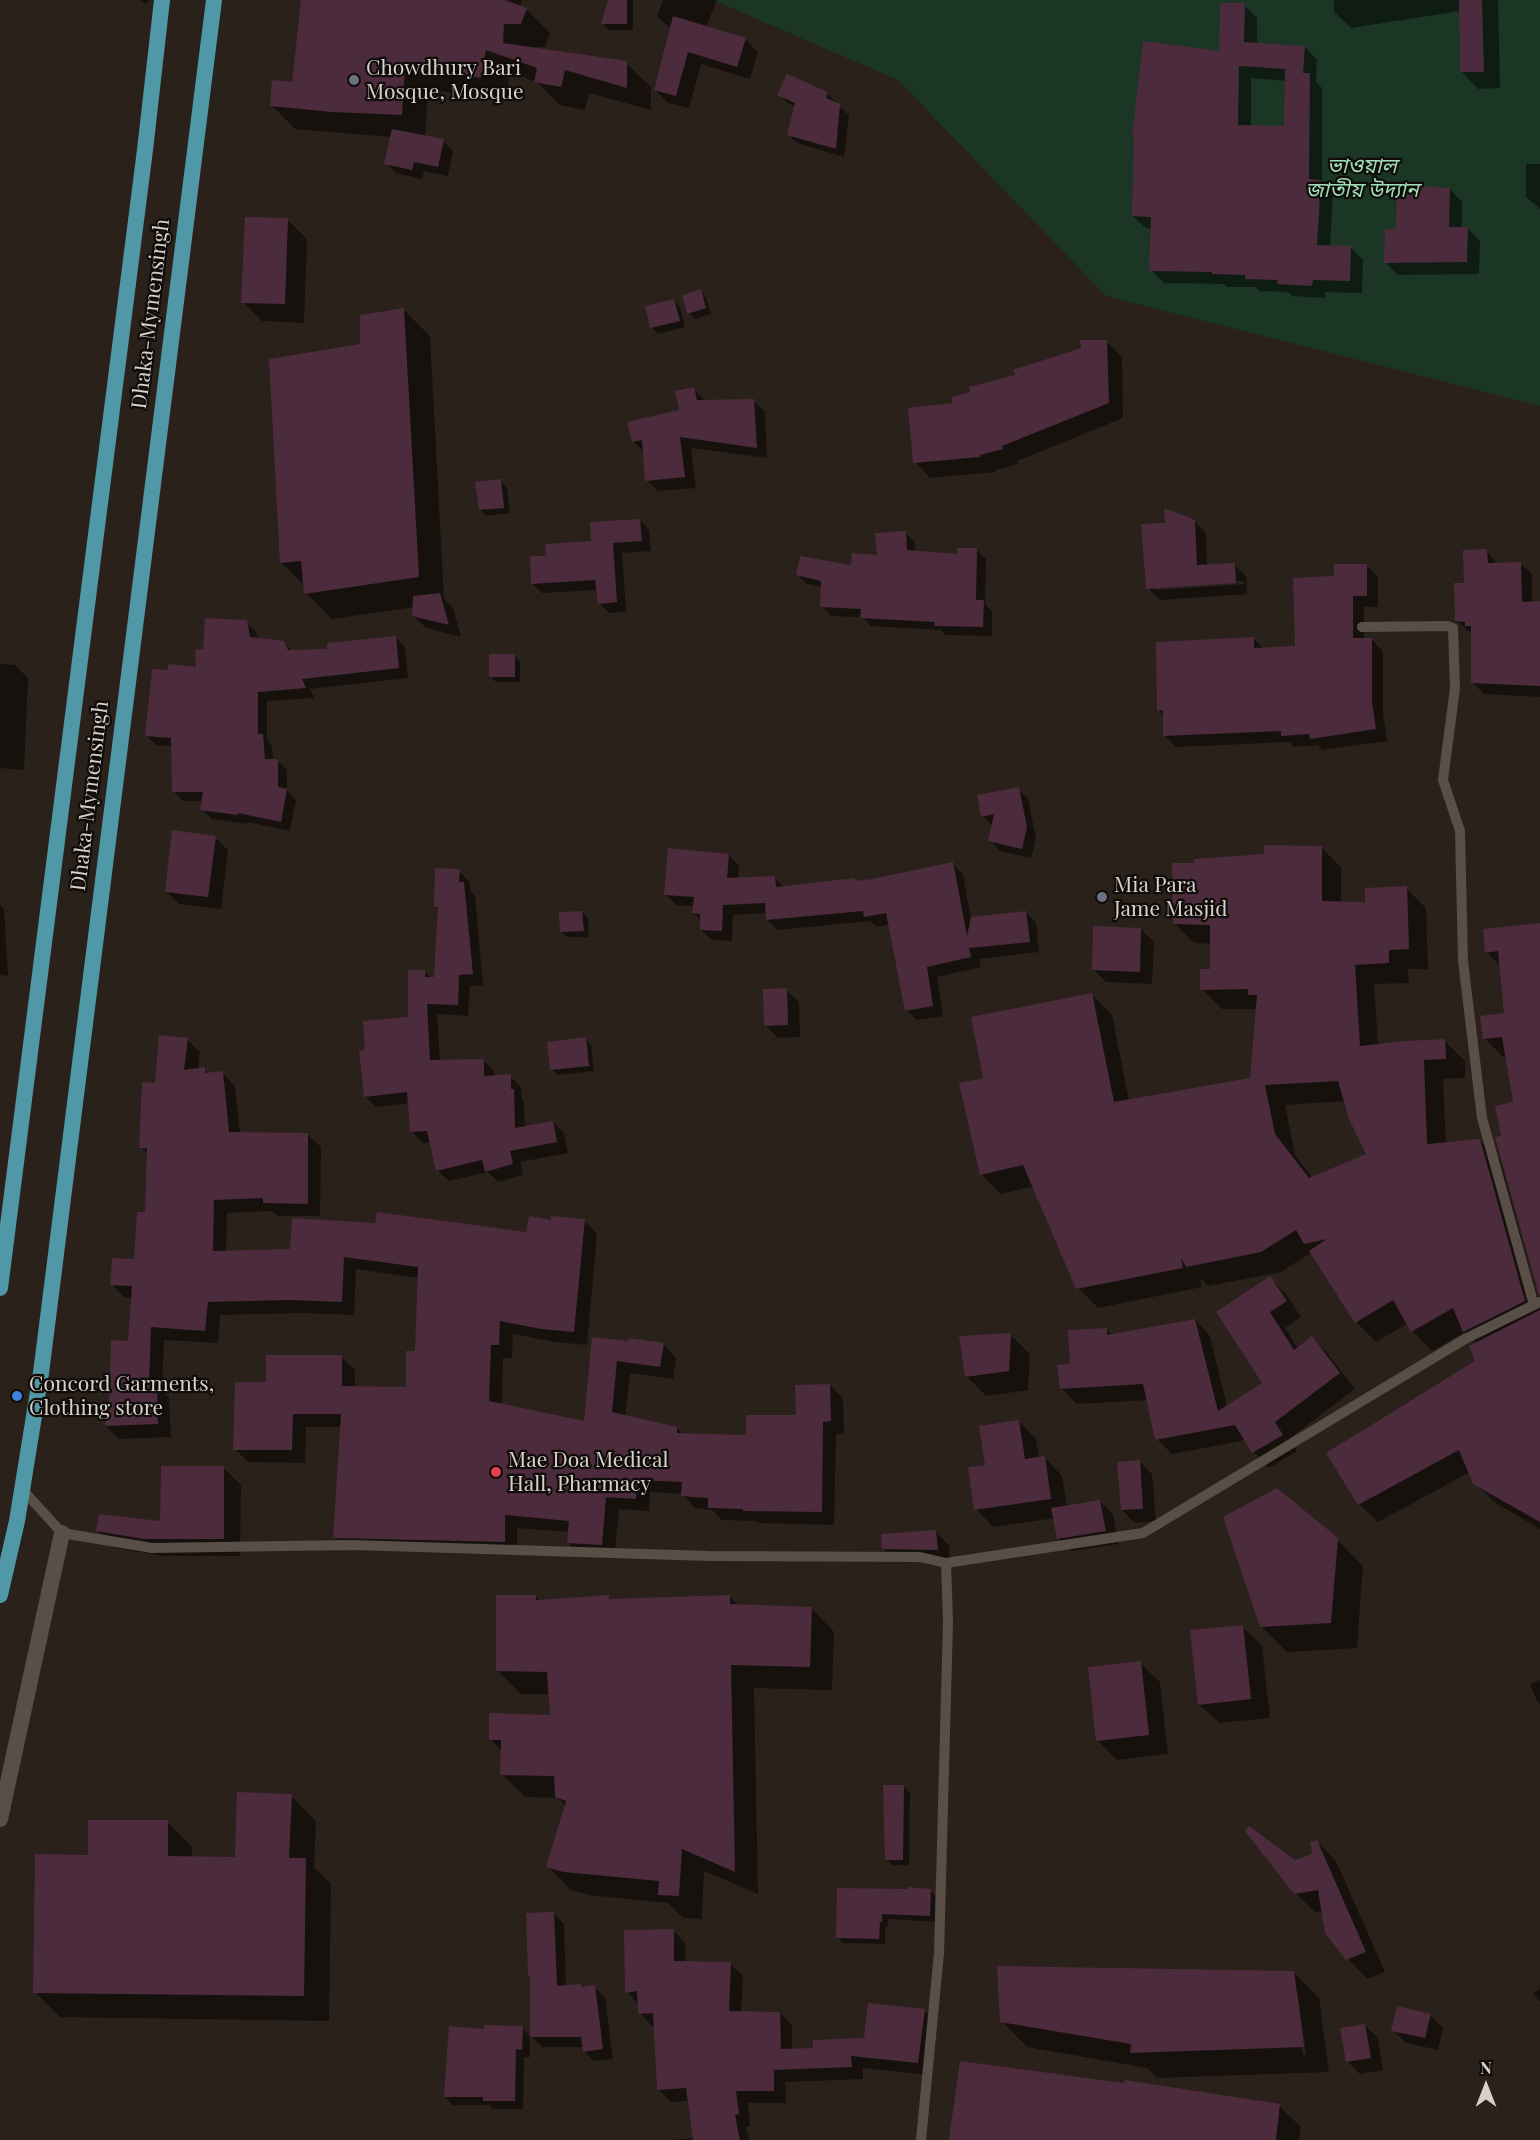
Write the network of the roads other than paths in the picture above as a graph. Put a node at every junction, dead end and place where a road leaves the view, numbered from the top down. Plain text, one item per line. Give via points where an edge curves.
1 (162, 0) edge
2 (214, 0) edge
3 (1362, 627) dead end
4 (0, 1288) edge
5 (1537, 1304) edge
6 (22, 1489) junction
7 (62, 1533) junction
8 (946, 1563) junction
9 (0, 1595) edge
10 (0, 1819) edge
11 (921, 2140) edge

1 - 4 highway, Dhaka-Mymensingh
2 - 6 highway, Dhaka-Mymensingh via 41,1373
3 - 5 lane via 1453,628 1455,688 1443,780 1460,831 1463,961 1482,1118
5 - 8 lane via 1465,1339 1143,1533
6 - 7 lane
6 - 9 highway, Dhaka-Mymensingh
7 - 8 lane via 152,1548 351,1545 710,1556 920,1557
7 - 10 street
8 - 11 lane via 948,1622 939,1953

